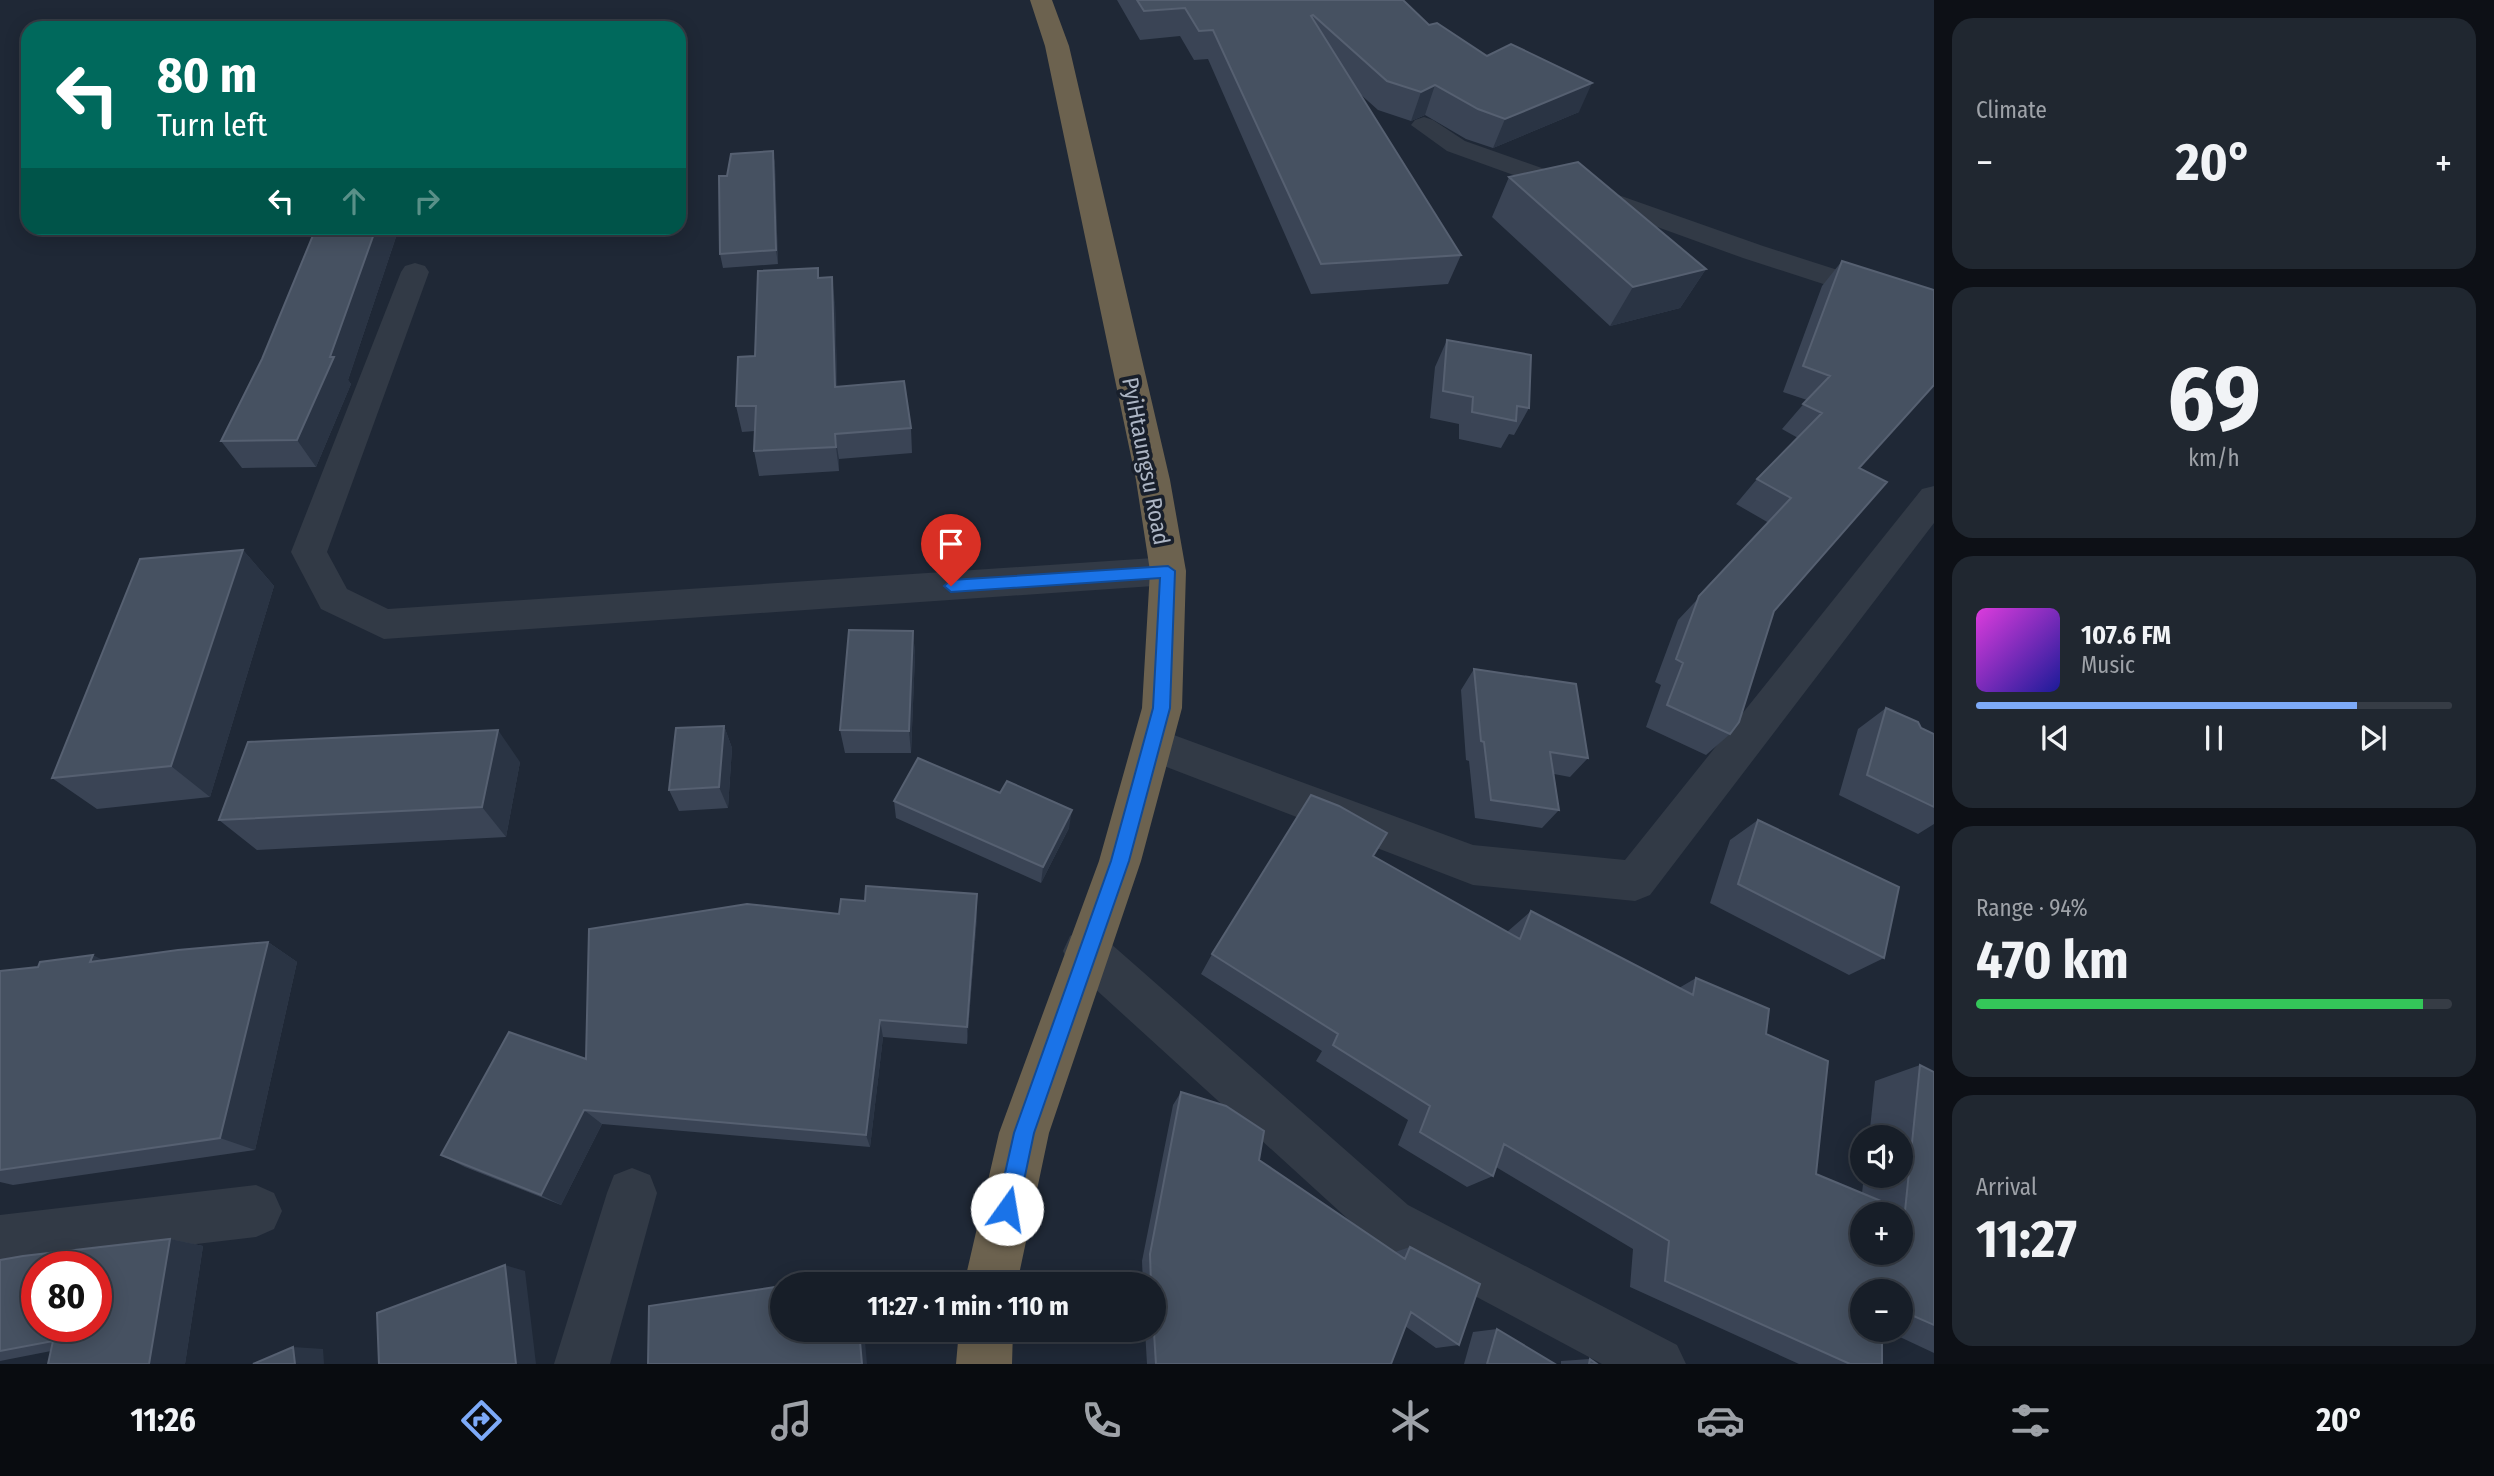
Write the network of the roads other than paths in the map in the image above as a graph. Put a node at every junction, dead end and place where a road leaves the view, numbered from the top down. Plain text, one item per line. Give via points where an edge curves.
1 (1041, 0) edge
2 (1424, 125) dead end
3 (415, 272) dead end
4 (1934, 310) edge
5 (1934, 498) edge
6 (1168, 571) junction
7 (1152, 744) junction
8 (1086, 951) junction
9 (632, 1193) dead end
10 (256, 1212) dead end
11 (0, 1241) edge
12 (993, 1272) edge
13 (985, 1342) edge
14 (582, 1364) edge
15 (984, 1364) edge
16 (1658, 1364) edge

1 - 6 highway, PyiHtaungsu Road via 1057,46 1153,480
2 - 4 street via 1469,151 1753,252
3 - 6 street via 309,552 334,599 383,624
5 - 7 street via 1635,881 1473,864
6 - 7 highway, PyiHtaungsu Road via 1161,708
7 - 8 highway, PyiHtaungsu Road via 1120,861
8 - 12 highway, PyiHtaungsu Road via 1024,1133
8 - 16 street via 1390,1223
9 - 14 street
10 - 11 street
13 - 15 highway

